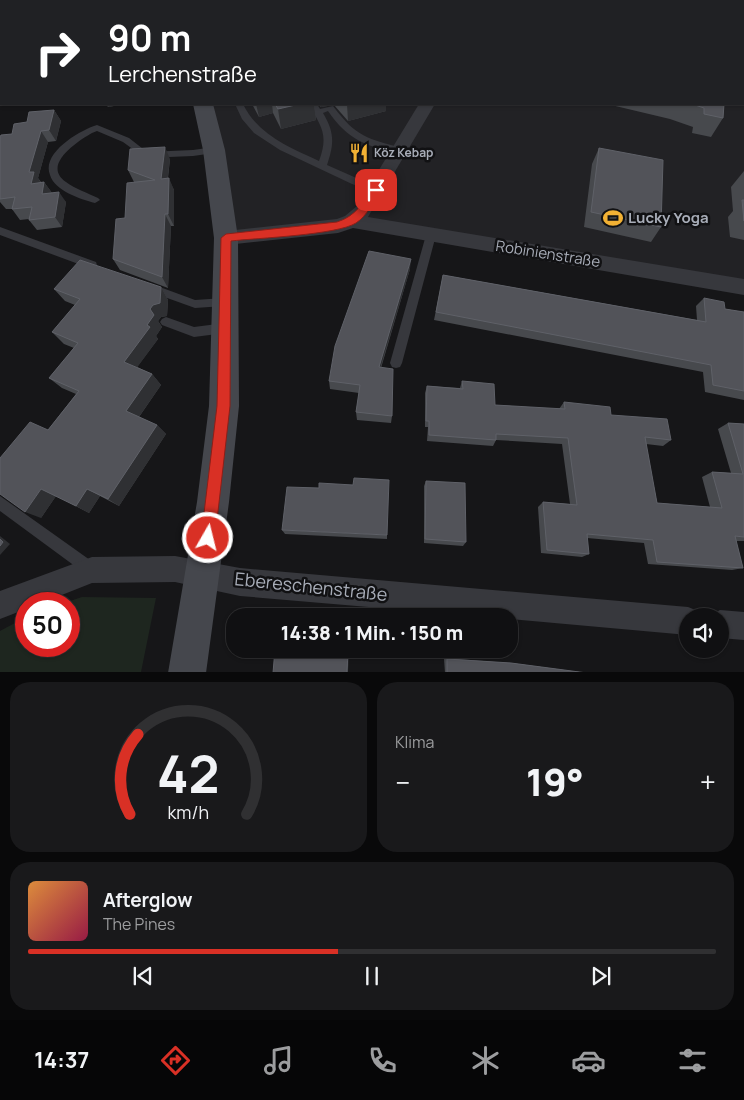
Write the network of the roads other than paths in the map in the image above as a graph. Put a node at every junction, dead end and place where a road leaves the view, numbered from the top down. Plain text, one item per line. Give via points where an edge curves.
1 (203, 105) edge
2 (239, 105) edge
3 (425, 105) edge
4 (316, 108) edge
5 (214, 150) junction
6 (400, 150) junction
7 (322, 166) junction
8 (376, 190) junction
9 (95, 200) dead end
10 (352, 221) junction
11 (0, 231) edge
12 (431, 236) junction
13 (226, 238) junction
14 (98, 268) edge
15 (142, 284) edge
16 (744, 287) edge
17 (225, 315) junction
18 (166, 322) dead end
19 (396, 363) dead end
20 (0, 503) edge
21 (92, 570) junction
22 (203, 574) junction
23 (0, 604) edge
24 (679, 620) edge
25 (729, 625) edge
26 (744, 626) edge
27 (187, 672) edge

1 - 5 main road
2 - 7 lane via 257,131 283,148
3 - 6 street
4 - 6 lane via 330,108 341,125 366,142
4 - 7 lane via 325,124 329,146
5 - 9 lane via 145,154 126,140 96,128 83,133 57,157 55,175 61,183
5 - 13 main road
6 - 8 street
7 - 8 lane
8 - 10 street via 363,211
10 - 12 street, Robinienstraße
10 - 13 street via 338,226
11 - 14 lane
12 - 16 street, Robinienstraße
12 - 19 lane
13 - 17 main road
15 - 17 lane
17 - 18 lane via 194,332
17 - 22 main road via 224,406
20 - 21 lane
21 - 22 street, Ebereschenstraße via 174,569
21 - 23 street, Ebereschenstraße
22 - 24 street, Ebereschenstraße via 240,582
22 - 27 main road
25 - 26 street

